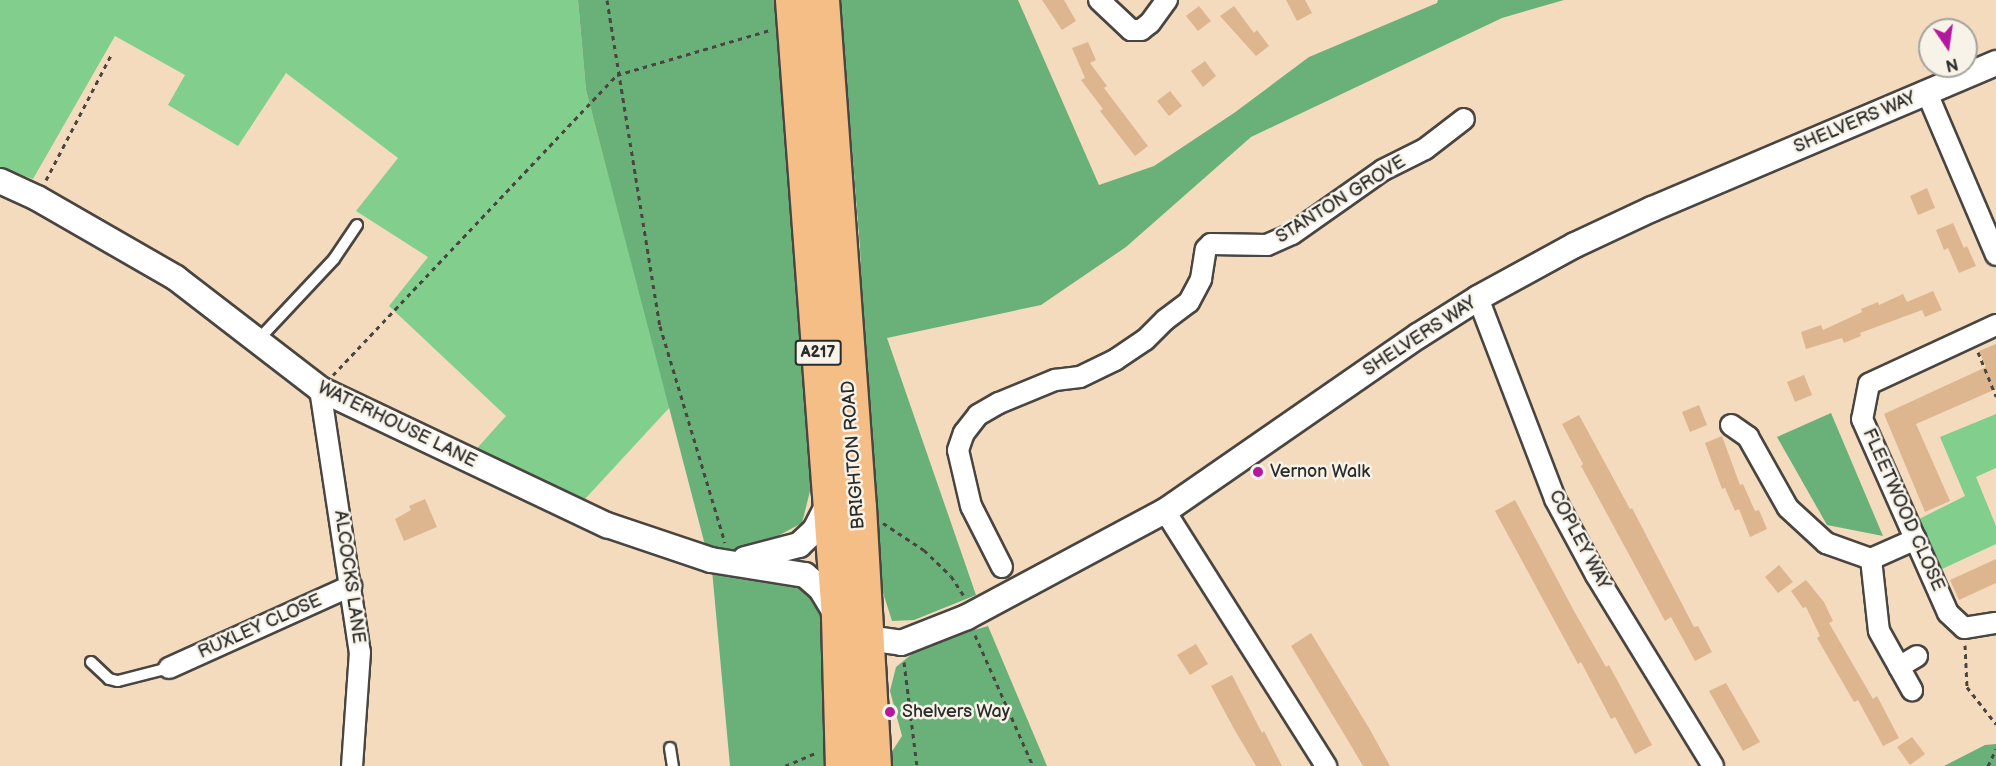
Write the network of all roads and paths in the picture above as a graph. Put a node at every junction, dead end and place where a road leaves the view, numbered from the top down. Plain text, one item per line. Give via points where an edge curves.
1 (607, 0) edge
2 (822, 0) edge
3 (1099, 0) edge
4 (1167, 0) edge
5 (792, 12) edge
6 (112, 53) dead end
7 (1996, 63) edge
8 (617, 75) junction
9 (1927, 93) junction
10 (1464, 119) dead end
11 (0, 181) edge
12 (37, 198) junction
13 (357, 225) dead end
14 (1996, 255) edge
15 (1478, 298) junction
16 (1996, 325) edge
17 (1971, 337) junction
18 (258, 340) junction
19 (320, 389) junction
20 (1996, 396) edge
21 (1731, 425) dead end
22 (844, 504) junction
23 (1166, 511) junction
24 (1916, 539) junction
25 (1871, 559) junction
26 (728, 563) junction
27 (1009, 579) junction
28 (351, 585) junction
29 (971, 615) junction
30 (838, 616) junction
31 (1996, 623) edge
32 (1964, 628) junction
33 (867, 638) junction
34 (901, 643) junction
35 (1917, 656) dead end
36 (91, 662) dead end
37 (1899, 667) junction
38 (169, 668) joint
39 (1912, 690) dead end
40 (854, 699) junction
41 (1996, 724) edge
42 (670, 748) dead end
43 (1996, 748) edge
44 (352, 766) edge
45 (673, 766) edge
46 (842, 766) edge
47 (874, 766) edge
48 (917, 766) edge
49 (1033, 766) edge
50 (1326, 766) edge
51 (1713, 766) edge
52 (1988, 766) edge

1 - 8 path
2 - 22 highway, BRIGHTON ROAD / A217
3 - 4 street via 1131,30 1141,30
5 - 8 path
5 - 22 highway, BRIGHTON ROAD / A217
6 - 12 path
7 - 9 street, SHELVERS WAY
8 - 19 path
8 - 26 path via 660,326
9 - 14 street
9 - 15 street, SHELVERS WAY via 1616,225
10 - 27 street, STANTON GROVE via 1425,149 1383,170 1292,234 1268,244 1211,244 1190,302 1145,340 1080,377 1055,380 978,415 964,433 958,450 971,506
11 - 12 street, WATERHOUSE LANE
12 - 18 street, WATERHOUSE LANE via 176,278
13 - 18 lane via 334,259
15 - 23 street, SHELVERS WAY
15 - 51 street, COPLEY WAY via 1555,500 1596,575
16 - 17 street, FLEETWOOD CLOSE
17 - 20 path
17 - 24 street, FLEETWOOD CLOSE via 1869,384 1863,419
18 - 19 street, WATERHOUSE LANE
19 - 26 street, WATERHOUSE LANE via 607,525
19 - 28 street, ALCOCKS LANE
21 - 25 street via 1748,437 1788,508 1826,543
22 - 26 street, WATERHOUSE LANE via 799,545
22 - 29 path via 924,550 951,576
22 - 30 highway, BRIGHTON ROAD / A217
22 - 33 highway, BRIGHTON ROAD / A217
23 - 27 street, SHELVERS WAY
23 - 50 street
24 - 25 street
24 - 32 street, FLEETWOOD CLOSE via 1948,613
25 - 37 street via 1879,632
26 - 30 street, WATERHOUSE LANE via 805,575 821,589
27 - 29 street, SHELVERS WAY
28 - 38 street, RUXLEY CLOSE
28 - 44 street, ALCOCKS LANE via 360,652
29 - 34 street, SHELVERS WAY
29 - 49 path
30 - 40 highway, BRIGHTON ROAD / A217
31 - 32 street
32 - 41 path via 1967,687
33 - 34 street, SHELVERS WAY
33 - 40 highway, BRIGHTON ROAD / A217
34 - 40 street via 885,653
34 - 48 path
35 - 37 street
36 - 38 lane via 118,681
37 - 39 street
40 - 46 highway, BRIGHTON ROAD / A217
40 - 47 highway, BRIGHTON ROAD / A217
42 - 45 lane
43 - 52 path

